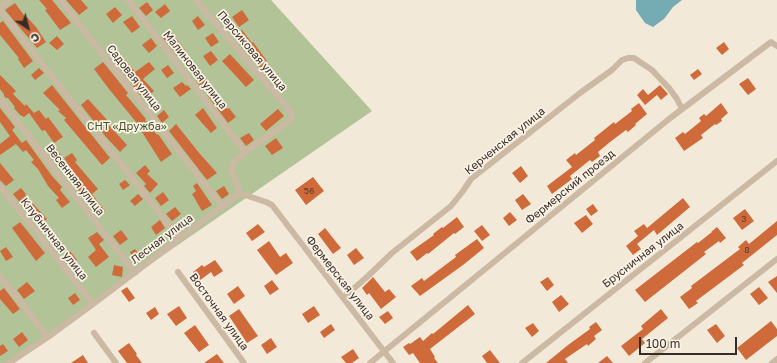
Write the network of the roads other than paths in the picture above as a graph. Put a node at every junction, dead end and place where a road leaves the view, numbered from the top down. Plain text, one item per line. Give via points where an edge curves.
1 (9, 0) edge
2 (60, 0) edge
3 (128, 0) edge
4 (196, 0) edge
5 (0, 8) edge
6 (774, 44) edge
7 (0, 99) edge
8 (682, 109) junction
9 (245, 152) junction
10 (777, 161) edge
11 (0, 186) edge
12 (239, 193) junction
13 (222, 206) junction
14 (180, 239) junction
15 (777, 259) edge
16 (178, 272) dead end
17 (135, 273) junction
18 (0, 276) edge
19 (343, 298) junction
20 (93, 304) junction
21 (94, 333) dead end
22 (48, 337) junction
23 (384, 352) junction
24 (777, 359) edge
25 (9, 363) edge
26 (116, 363) edge
27 (244, 363) edge
28 (370, 363) edge
29 (393, 363) edge
30 (522, 363) edge
31 (645, 363) edge
32 (772, 363) edge

1 - 5 street
2 - 13 street, Садовая улица
3 - 9 street, Малиновая улица
4 - 9 street, Персиковая улица via 291,112 291,120
5 - 14 street
6 - 8 street, Фермерский проезд
7 - 17 street, Весенняя улица
8 - 19 street, Керченская улица via 669,88 652,70 634,58 622,60 471,179 451,206 392,253
8 - 23 street, Фермерский проезд
9 - 12 street via 234,162 231,170
10 - 30 street, Брусничная улица
11 - 20 street, Клубничная улица
12 - 13 street, Лесная улица
12 - 19 street, Фермерская улица via 272,206
13 - 14 street, Лесная улица
14 - 17 street, Лесная улица
15 - 31 street
16 - 27 street, Восточная улица
17 - 20 street, Лесная улица
18 - 22 street
19 - 23 street, Фермерская улица
20 - 22 street, Лесная улица
21 - 26 street
22 - 25 street, Лесная улица
23 - 28 street, Фермерский проезд
23 - 29 street, Фермерская улица
24 - 32 street

